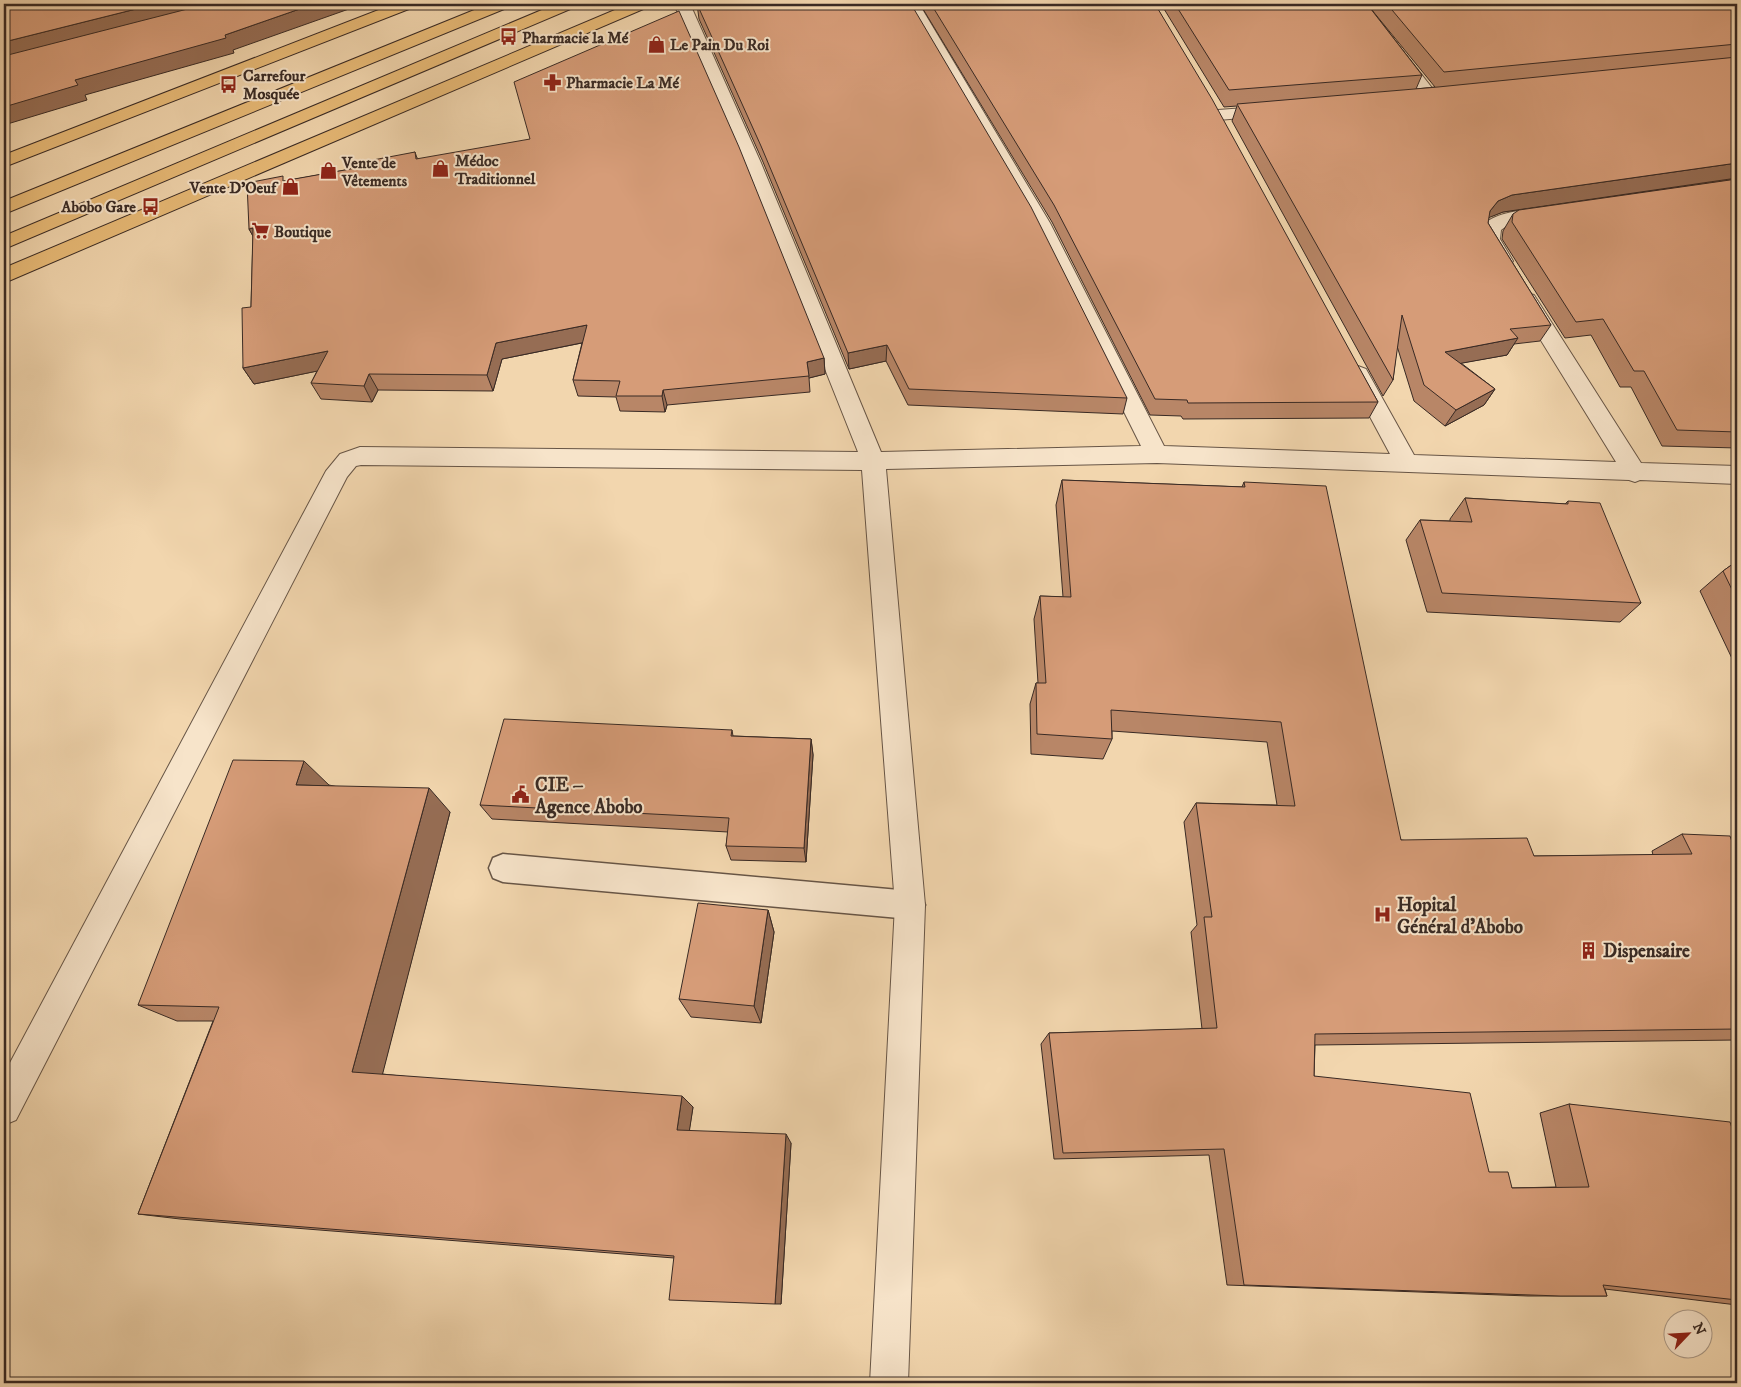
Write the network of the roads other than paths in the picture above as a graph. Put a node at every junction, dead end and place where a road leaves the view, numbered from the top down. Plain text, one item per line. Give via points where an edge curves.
1 (408, 4) edge
2 (503, 4) edge
3 (569, 4) edge
4 (642, 4) edge
5 (682, 4) edge
6 (912, 4) edge
7 (1358, 4) edge
8 (1450, 95) edge
9 (1430, 98) junction
10 (1411, 99) edge
11 (1286, 110) edge
12 (1218, 116) edge
13 (4, 161) edge
14 (4, 208) edge
15 (1572, 210) edge
16 (4, 243) edge
17 (4, 276) edge
18 (1350, 358) edge
19 (1157, 454) junction
20 (873, 461) junction
21 (1406, 462) junction
22 (1635, 473) junction
23 (1737, 475) edge
24 (503, 868) dead end
25 (910, 905) junction
26 (4, 1108) edge
27 (888, 1383) edge

1 - 13 main road
2 - 14 main road
3 - 16 main road
4 - 17 main road
5 - 20 street via 752,163
6 - 19 street via 1040,223
7 - 9 street
8 - 9 street
9 - 10 street
11 - 12 street
15 - 22 street via 1503,220 1491,227 1490,239
18 - 21 street
19 - 20 street
19 - 21 street
20 - 25 street
20 - 26 street via 360,456 348,460 338,471
21 - 22 street
22 - 23 street
24 - 25 lane
25 - 27 street

